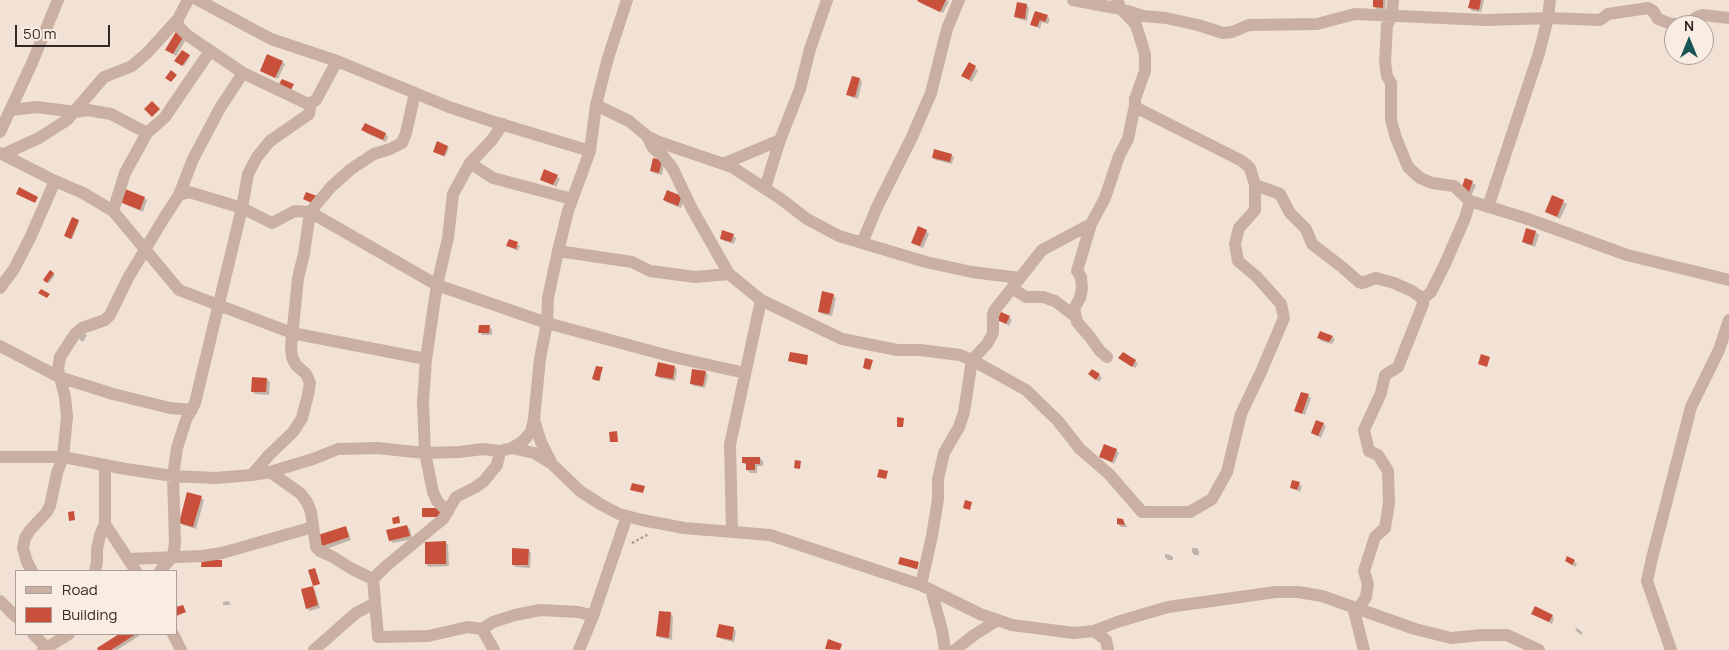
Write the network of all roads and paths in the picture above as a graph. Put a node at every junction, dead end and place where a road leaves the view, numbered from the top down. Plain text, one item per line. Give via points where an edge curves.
1 (58, 0) edge
2 (188, 0) edge
3 (198, 0) edge
4 (627, 0) edge
5 (828, 0) edge
6 (959, 0) edge
7 (1073, 0) edge
8 (1393, 0) edge
9 (1550, 0) edge
10 (1119, 4) edge
11 (1392, 15) junction
12 (1548, 18) junction
13 (1729, 18) edge
14 (178, 19) junction
15 (210, 51) junction
16 (337, 61) junction
17 (243, 73) junction
18 (415, 93) junction
19 (312, 103) junction
20 (596, 105) junction
21 (1135, 105) junction
22 (11, 110) junction
23 (75, 112) junction
24 (503, 124) junction
25 (0, 132) edge
26 (147, 133) junction
27 (647, 136) junction
28 (780, 140) junction
29 (590, 151) junction
30 (2, 154) edge
31 (470, 163) junction
32 (723, 164) junction
33 (55, 181) junction
34 (1255, 185) junction
35 (765, 188) junction
36 (179, 195) junction
37 (572, 199) junction
38 (1470, 202) junction
39 (1488, 207) junction
40 (242, 208) junction
41 (113, 211) junction
42 (310, 212) junction
43 (1091, 224) junction
44 (862, 243) junction
45 (146, 249) junction
46 (558, 251) junction
47 (729, 274) junction
48 (1020, 278) junction
49 (1729, 280) edge
50 (437, 285) junction
51 (0, 288) edge
52 (1013, 289) junction
53 (1423, 299) junction
54 (761, 300) junction
55 (219, 305) junction
56 (1076, 318) junction
57 (1729, 320) edge
58 (547, 323) junction
59 (292, 332) junction
60 (0, 346) edge
61 (1107, 357) dead end
62 (426, 359) junction
63 (972, 360) junction
64 (744, 373) junction
65 (59, 377) junction
66 (192, 410) junction
67 (534, 418) junction
68 (506, 450) junction
69 (425, 453) junction
70 (0, 457) edge
71 (63, 457) junction
72 (552, 464) junction
73 (105, 466) junction
74 (270, 472) junction
75 (252, 475) junction
76 (173, 476) junction
77 (448, 512) junction
78 (627, 516) junction
79 (105, 524) junction
80 (671, 526) junction
81 (313, 527) junction
82 (732, 532) junction
83 (615, 552) junction
84 (173, 556) junction
85 (128, 559) junction
86 (31, 570) edge
87 (95, 570) edge
88 (135, 570) edge
89 (161, 570) edge
90 (373, 579) junction
91 (926, 588) junction
92 (0, 601) edge
93 (375, 603) junction
94 (1356, 607) junction
95 (15, 616) edge
96 (593, 616) junction
97 (998, 620) junction
98 (482, 629) junction
99 (1094, 631) junction
100 (34, 635) edge
101 (67, 635) edge
102 (174, 635) edge
103 (378, 637) junction
104 (45, 648) edge
105 (181, 650) edge
106 (314, 650) edge
107 (377, 650) edge
108 (494, 650) edge
109 (579, 650) edge
110 (945, 650) edge
111 (955, 650) edge
112 (1108, 650) edge
113 (1364, 650) edge
114 (1539, 650) edge
115 (1671, 650) edge

1 - 22 street
2 - 14 street
3 - 16 street via 271,39
4 - 20 street
5 - 28 street via 810,49 800,90
6 - 44 street via 947,28 931,93
7 - 10 street
8 - 11 street
9 - 12 street
10 - 11 street via 1143,16 1198,25 1223,33 1249,25 1317,24 1355,14
10 - 21 street via 1136,25 1145,54 1145,71
11 - 12 street via 1486,20
11 - 38 street via 1387,25 1385,62 1390,83 1391,120 1402,155 1408,167 1420,178 1454,186
12 - 13 street via 1600,20 1608,14 1645,8 1653,11 1658,19 1671,24 1688,24 1703,15
12 - 39 street
14 - 15 street via 178,26
14 - 23 street via 132,66 104,77
15 - 17 street
15 - 26 street via 165,117
16 - 18 street
16 - 19 street
17 - 19 street via 306,104
17 - 36 street via 193,159
18 - 24 street
18 - 42 street via 402,143 374,154 351,169
19 - 40 street via 309,114 270,141 257,157 248,174
20 - 27 street via 629,121
20 - 29 street
21 - 34 street via 1242,161 1250,168
21 - 43 street via 1128,140
22 - 23 street via 37,107
22 - 25 street
23 - 26 street via 88,110 111,114
23 - 30 street via 55,129
24 - 29 street
24 - 31 street
26 - 41 street via 125,173
27 - 32 street
27 - 47 street via 672,169
28 - 32 street
28 - 35 street
29 - 37 street
30 - 33 street
31 - 37 street via 493,178
31 - 50 street via 453,194 448,238
32 - 35 street
33 - 41 street
33 - 51 street via 22,254
34 - 53 street via 1280,194 1290,213 1306,229 1312,244 1359,282 1376,278 1412,291
34 - 63 street via 1255,210 1239,228 1235,244 1238,261 1258,277 1281,304 1284,318 1240,414 1227,472 1212,498 1190,512 1142,512 1026,390
35 - 44 street via 807,219 839,236
36 - 40 street via 189,192
36 - 45 street
37 - 46 street
38 - 39 street
38 - 53 street via 1445,264 1431,292
39 - 49 street via 1627,255
40 - 42 street via 272,223 295,211
40 - 55 street
41 - 45 street
42 - 50 street
42 - 59 street
43 - 48 street via 1042,250
43 - 56 street via 1077,271 1082,288 1074,309
44 - 48 street via 926,262
45 - 55 street via 179,290
45 - 65 street via 110,315 75,334 60,357
46 - 47 street via 632,262 650,271 696,277
46 - 58 street via 548,298
47 - 54 street
48 - 52 street
50 - 58 street
50 - 62 street
52 - 56 street via 1026,297 1055,301
52 - 63 street via 994,310 993,333
53 - 94 street via 1398,367 1385,375 1381,393 1364,430 1369,451 1378,455 1388,471 1389,503 1385,528 1375,537 1364,571 1368,584 1366,597
54 - 63 street via 842,339 897,350 960,355
54 - 64 street
55 - 59 street
55 - 66 street
56 - 61 street
57 - 115 street via 1719,350 1691,407 1647,581
58 - 64 street
58 - 67 street
59 - 62 street
59 - 75 street via 292,357 310,383 302,418
60 - 65 street
62 - 69 street via 423,402
63 - 91 street via 964,412 944,453 938,479
64 - 82 street via 730,445
65 - 66 street via 113,394
65 - 71 street via 67,417
66 - 76 street via 179,440
67 - 68 street via 531,432
67 - 72 street
68 - 69 street
68 - 72 street via 534,453
68 - 77 street via 484,481 456,498
69 - 74 street via 377,448 338,449
69 - 77 street via 433,492
70 - 71 street
71 - 73 street
71 - 86 street via 50,506 25,538 24,548
72 - 78 street via 580,491
73 - 76 street
73 - 79 street
74 - 75 street
74 - 81 street via 300,493 311,512
75 - 76 street via 215,478
76 - 84 street
77 - 90 street
78 - 80 street
78 - 83 street
79 - 85 street
79 - 87 street via 97,549
80 - 82 street
80 - 83 path
81 - 84 street via 222,553
81 - 90 street via 316,547 320,552
82 - 91 street via 770,534
83 - 96 street
84 - 85 street
84 - 89 street
85 - 88 street
90 - 93 street
91 - 97 street
91 - 110 street via 942,630
92 - 95 street
93 - 103 street
93 - 106 street via 356,614
94 - 99 street via 1322,596 1276,592 1168,607
94 - 113 street
94 - 114 street via 1451,638 1507,635
96 - 98 street via 540,610 515,614
96 - 109 street
97 - 99 street via 1012,625
97 - 111 street
98 - 103 street via 468,627 428,636
98 - 108 street
99 - 112 street via 1106,640
100 - 104 street
101 - 104 street
102 - 105 street
103 - 107 street

